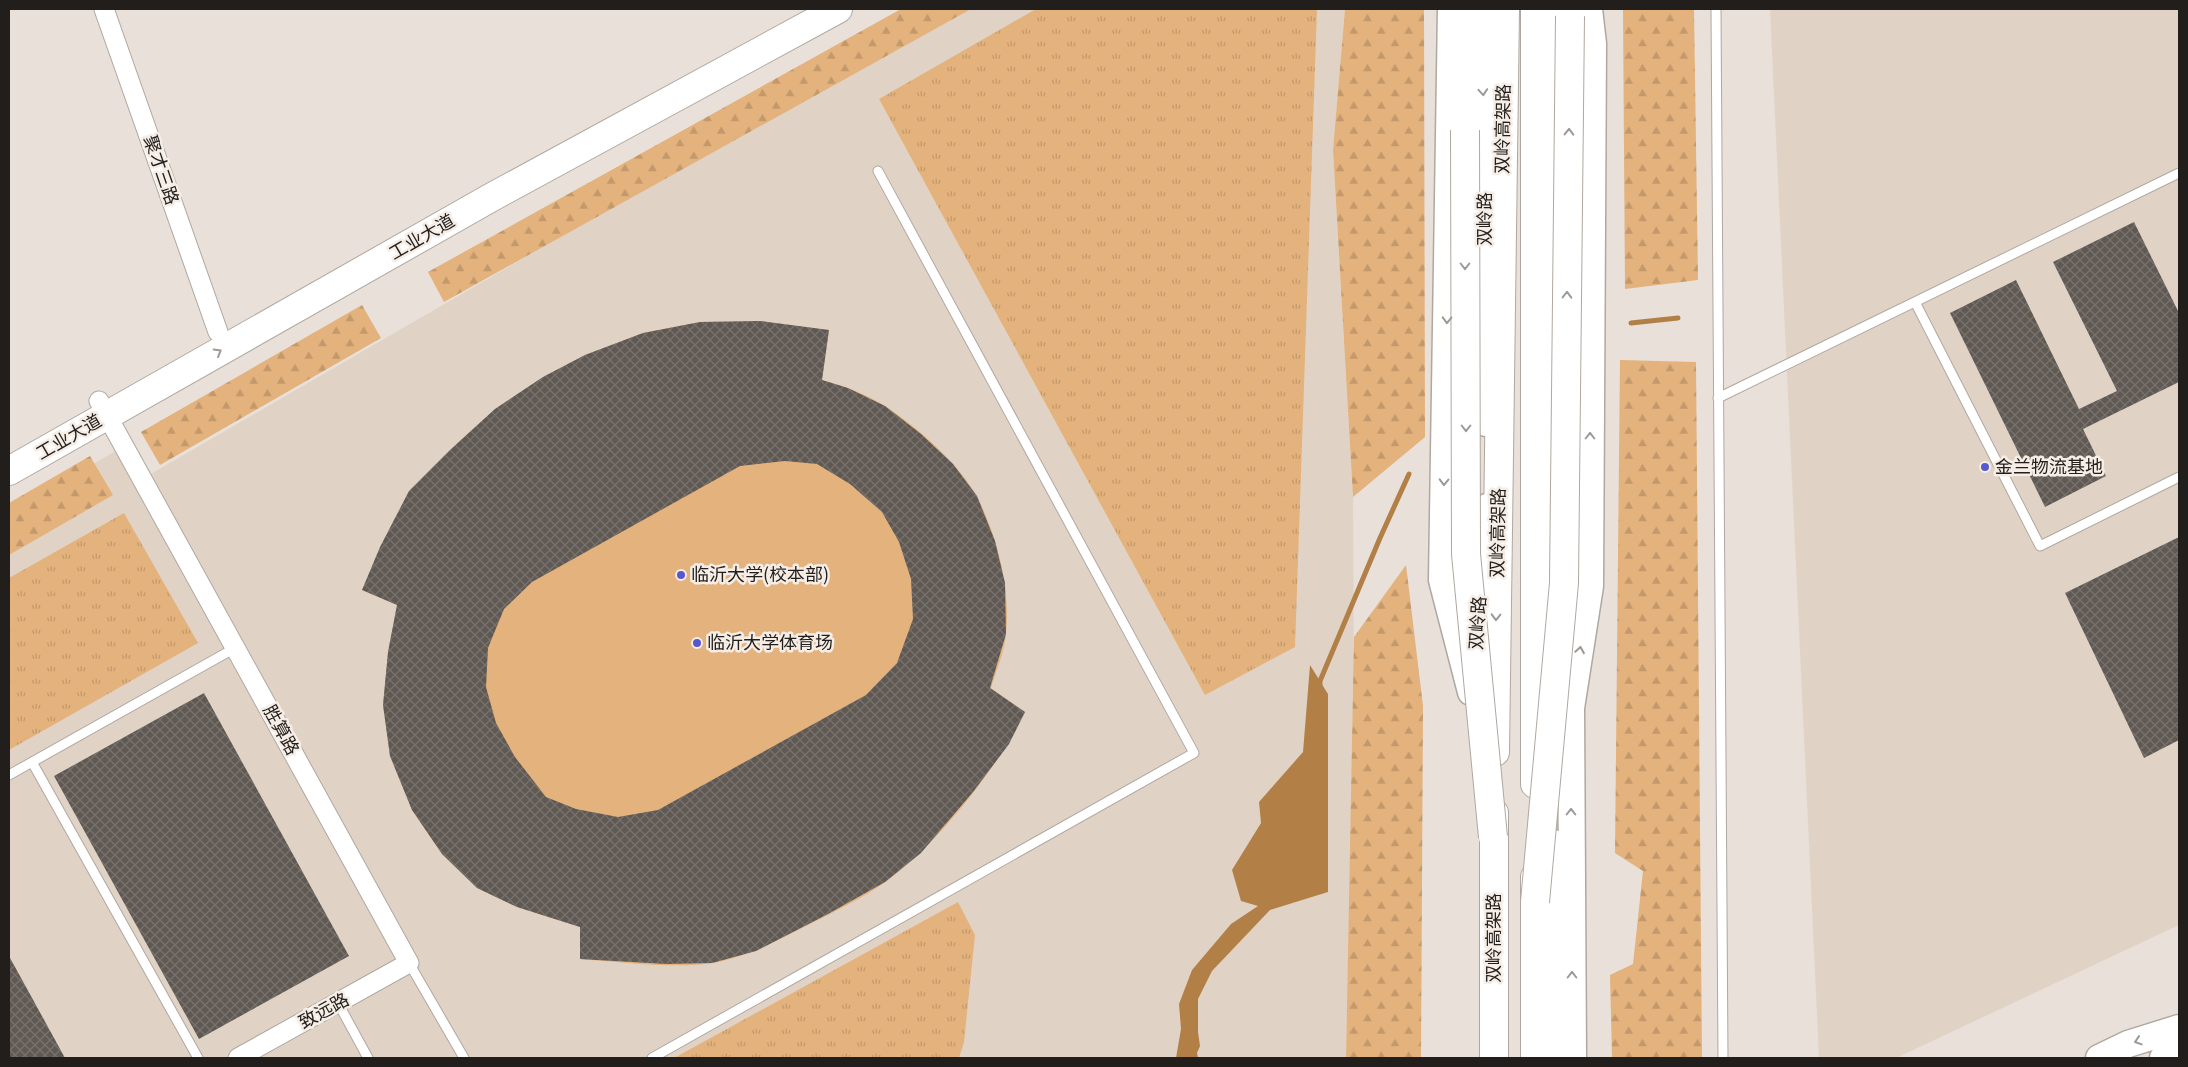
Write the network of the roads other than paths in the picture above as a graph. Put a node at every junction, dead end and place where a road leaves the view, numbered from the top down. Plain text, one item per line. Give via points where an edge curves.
1 (104, 9) edge
2 (806, 9) edge
3 (838, 9) edge
4 (1451, 9) edge
5 (1466, 9) edge
6 (1478, 9) edge
7 (1505, 9) edge
8 (1535, 9) edge
9 (1716, 9) edge
10 (1569, 11) edge
11 (878, 171) dead end
12 (2179, 173) edge
13 (1915, 302) junction
14 (218, 332) junction
15 (1718, 398) junction
16 (104, 408) junction
17 (9, 453) edge
18 (9, 471) edge
19 (1590, 476) junction
20 (2179, 477) edge
21 (1549, 556) junction
22 (235, 648) junction
23 (1472, 697) junction
24 (32, 762) junction
25 (9, 775) edge
26 (1493, 837) junction
27 (1535, 902) junction
28 (409, 963) junction
29 (1552, 976) junction
30 (338, 1003) junction
31 (2179, 1028) edge
32 (2179, 1045) edge
33 (198, 1058) edge
34 (238, 1058) edge
35 (368, 1058) edge
36 (464, 1058) edge
37 (652, 1058) edge
38 (1481, 1058) edge
39 (1494, 1058) edge
40 (1535, 1058) edge
41 (1552, 1058) edge
42 (1571, 1058) edge
43 (1723, 1058) edge
44 (2099, 1058) edge
45 (2163, 1058) edge

1 - 14 street, 聚才三路
2 - 14 main road, 工业大道
16 -> 3 main road, 工业大道
4 -> 23 main road via 1442,580
5 -> 26 main road, bridge via 1466,554
6 -> 23 main road, 双岭路 via 1485,120 1487,506
7 -> 26 main road, 双岭高架路, bridge
8 - 27 main road, 双岭高架路, bridge
9 - 15 lane
19 -> 10 main road via 1592,44
10 - 21 main road
27 -> 10 main road, bridge via 1564,583
11 - 37 lane via 1194,753
12 - 13 lane
13 - 15 lane
13 - 20 lane via 2040,546
14 - 16 main road, 工业大道
15 - 43 lane
16 - 17 main road, 工业大道
16 - 18 main road, 工业大道
16 - 22 street, 胜算路
19 - 21 main road
42 -> 19 main road via 1571,708 1590,586
21 - 29 main road
22 - 24 lane
22 - 28 street, 胜算路
23 - 38 main road, 双岭路 via 1482,844
24 - 25 lane
24 - 33 lane
26 - 39 main road, 双岭高架路
27 - 40 main road, 双岭高架路
28 - 30 street, 致远路
28 - 36 lane, 胜算路
29 - 41 main road
29 - 42 main road
30 - 34 street, 致远路
30 - 35 lane
31 -> 44 main road via 2128,1044
32 - 45 main road

